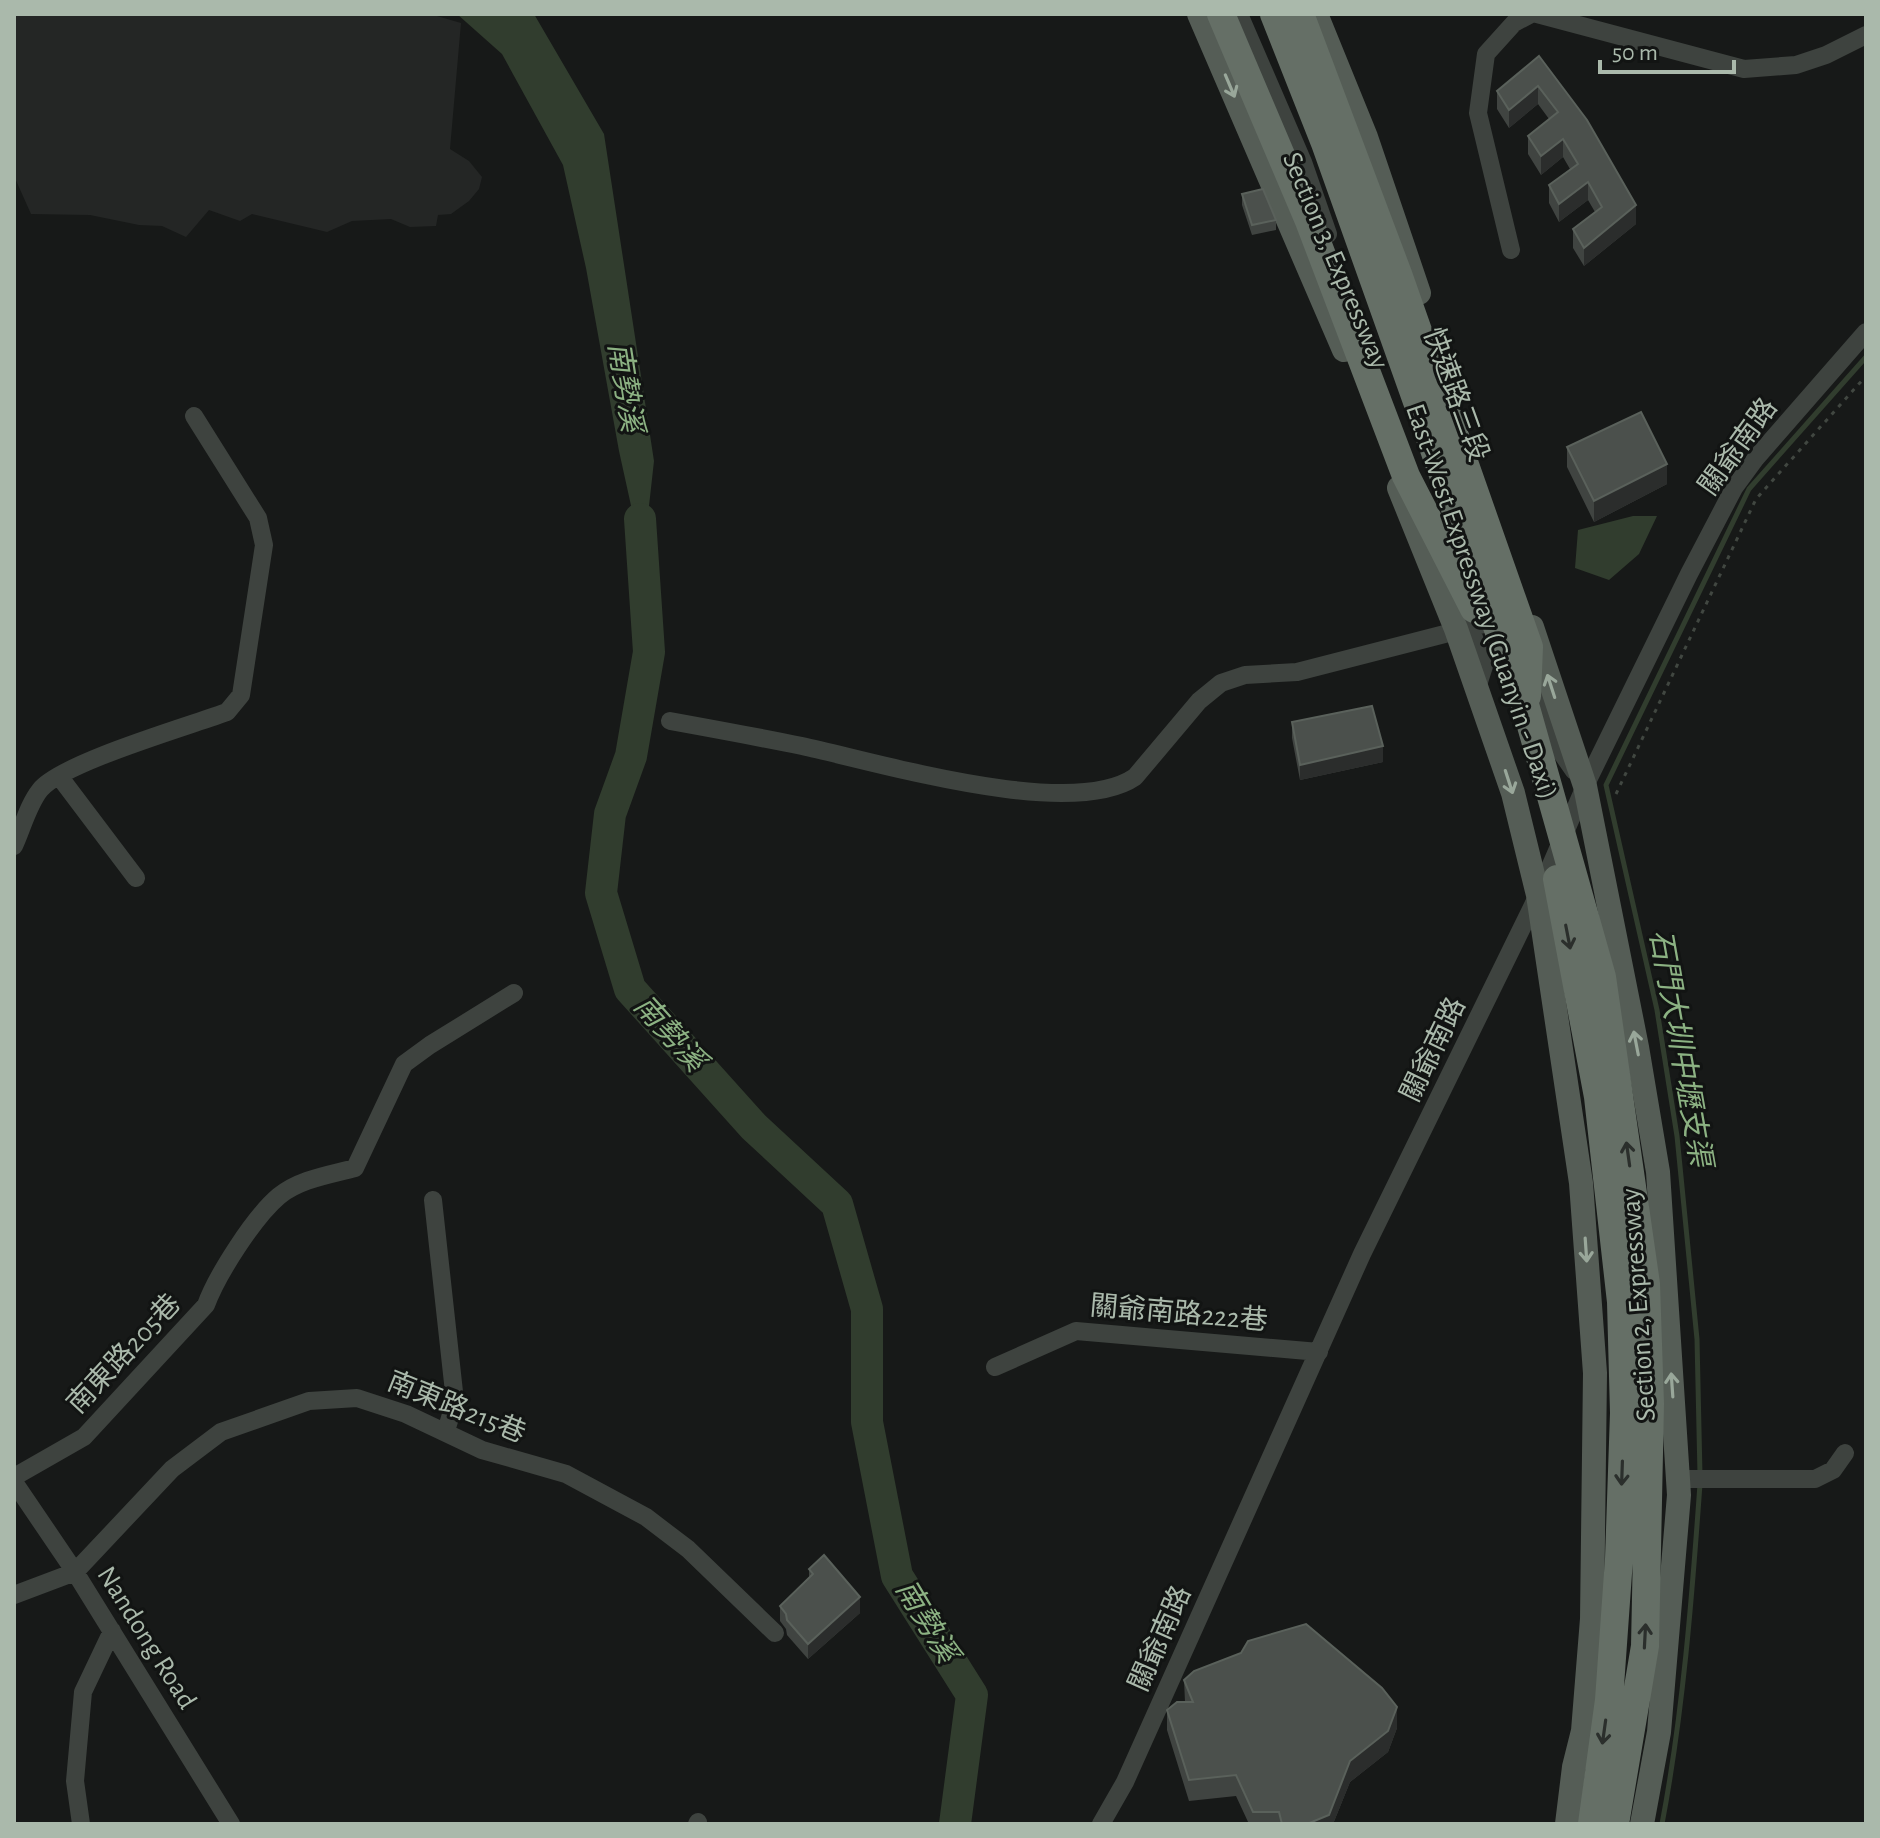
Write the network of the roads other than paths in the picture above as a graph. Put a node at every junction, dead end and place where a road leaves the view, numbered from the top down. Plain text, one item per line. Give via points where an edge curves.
1 (1199, 14) edge
2 (1221, 14) edge
3 (1239, 14) edge
4 (1257, 14) edge
5 (1274, 14) edge
6 (1287, 14) edge
7 (1300, 14) edge
8 (1316, 14) edge
9 (1531, 14) edge
10 (1537, 14) edge
11 (1866, 35) edge
12 (1366, 137) junction
13 (1339, 147) junction
14 (1303, 162) junction
15 (1268, 176) junction
16 (1511, 250) dead end
17 (1866, 332) edge
18 (194, 416) dead end
19 (1488, 621) junction
20 (1526, 708) junction
21 (670, 721) dead end
22 (59, 776) junction
23 (1585, 786) junction
24 (14, 846) edge
25 (136, 878) dead end
26 (1538, 895) junction
27 (514, 993) dead end
28 (433, 1200) dead end
29 (1319, 1352) junction
30 (995, 1367) dead end
31 (446, 1431) junction
32 (1845, 1453) dead end
33 (14, 1479) edge
34 (1679, 1479) junction
35 (75, 1572) junction
36 (14, 1595) edge
37 (112, 1631) junction
38 (775, 1633) dead end
39 (81, 1824) edge
40 (231, 1824) edge
41 (1101, 1824) edge
42 (1567, 1824) edge
43 (1592, 1824) edge
44 (1615, 1824) edge
45 (1642, 1824) edge

1 -> 15 main road, Section 3, Expressway
2 - 19 highway, bridge via 1309,221 1406,476
3 - 14 street
4 - 19 highway, East-West Expressway (Guanyin - Daxi), bridge via 1310,140
5 - 20 highway, East-West Expressway (Guanyin - Daxi), bridge
6 - 13 street, 快速路三段
7 - 20 highway, bridge via 1529,647
8 - 12 main road, Section 3, Expressway
9 - 16 street via 1514,23 1486,54 1478,113
10 - 11 street via 1744,69 1796,65
12 - 13 street
12 - 19 main road, Section 3, Expressway
13 - 14 street
13 - 19 street, 快速路三段
14 - 15 street
14 - 19 street via 1350,299
15 - 19 main road, Section 3, Expressway via 1323,298
17 - 23 street, 關爺南路 via 1734,488
18 - 22 street via 258,518 264,545 241,695 227,712
19 - 21 street via 1297,672 1245,675 1221,683 1199,701 1135,777 1122,786 1070,794 1033,794
23 -> 19 main road, Section 3, Expressway
19 -> 26 main road, Section 3, Expressway via 1477,688 1513,793
19 -> 43 highway, East-West Expressway (Guanyin - Daxi), bridge via 1549,839 1598,1097 1621,1302 1619,1559 1609,1700
44 -> 20 highway, East-West Expressway (Guanyin - Daxi), bridge via 1645,1646 1650,1404 1646,1284 1602,977
22 - 24 street via 40,789
22 - 25 street
23 - 26 street, 關爺南路
34 -> 23 main road, Section 2, Expressway via 1658,1172
26 - 29 street, 關爺南路
26 -> 42 main road, Section 2, Expressway via 1581,1183 1595,1373 1592,1619 1583,1731
27 - 33 street, 南東路205巷 via 404,1064 355,1168 304,1182 278,1196 247,1234 206,1305 84,1437
28 - 31 street via 455,1401
29 - 30 street, 關爺南路222巷 via 1076,1331
29 - 41 street, 關爺南路 via 1125,1782
31 - 35 street, 南東路215巷 via 357,1398 309,1401 221,1432 172,1469
31 - 38 street, 南東路215巷 via 482,1450 566,1474 646,1517 688,1549
32 - 34 street via 1833,1470 1815,1479
33 - 35 street, Nandong Road
34 - 45 main road, Section 2, Expressway via 1659,1732
35 - 36 street
35 - 37 street, Nandong Road
37 - 39 street via 83,1692 75,1781
37 - 40 street, Nandong Road

